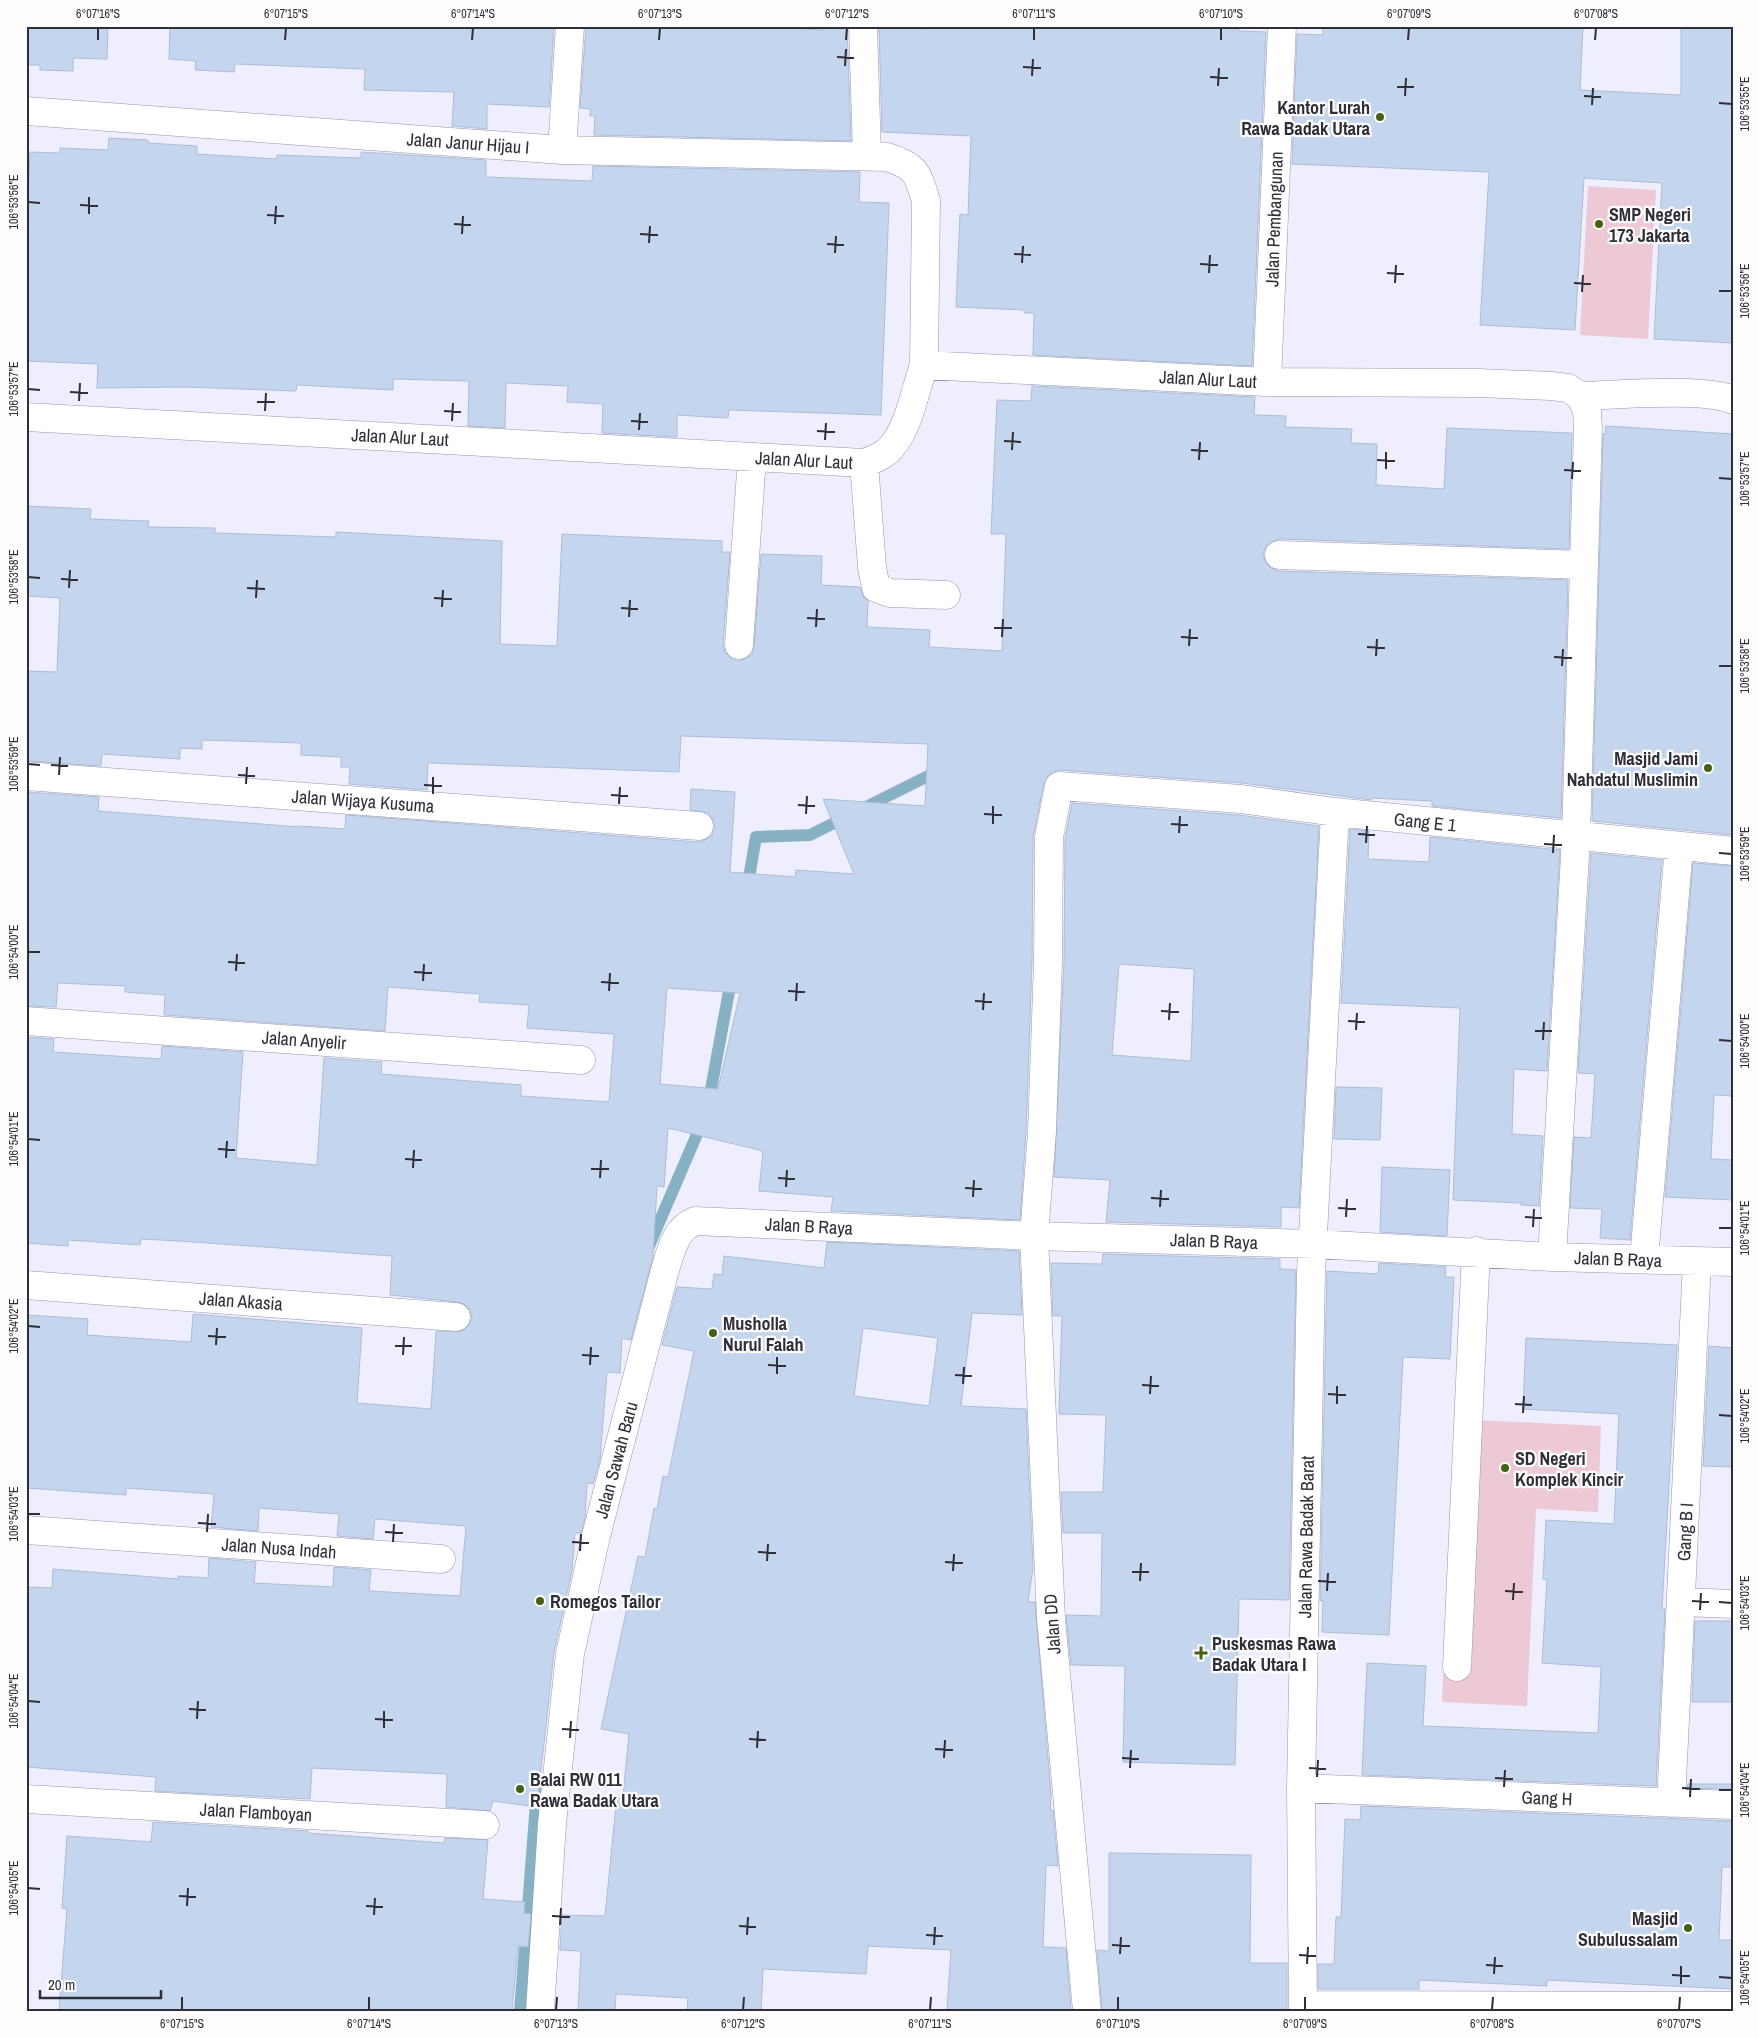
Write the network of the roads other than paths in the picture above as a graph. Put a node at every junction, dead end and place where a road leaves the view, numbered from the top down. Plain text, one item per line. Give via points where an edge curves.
1 (570, 26) edge
2 (864, 26) edge
3 (1282, 26) edge
4 (26, 111) edge
5 (562, 150) junction
6 (867, 156) junction
7 (924, 365) junction
8 (1267, 382) junction
9 (1580, 396) junction
10 (1733, 400) edge
11 (26, 417) edge
12 (752, 457) junction
13 (864, 463) junction
14 (1279, 555) dead end
15 (1584, 565) junction
16 (946, 595) dead end
17 (739, 645) dead end
18 (26, 776) edge
19 (1059, 786) joint
20 (1335, 812) junction
21 (699, 826) dead end
22 (1576, 837) junction
23 (1679, 847) junction
24 (1733, 850) edge
25 (26, 1021) edge
26 (581, 1060) dead end
27 (695, 1221) joint
28 (1034, 1236) junction
29 (1313, 1244) junction
30 (1476, 1251) junction
31 (1552, 1257) junction
32 (1644, 1259) junction
33 (1697, 1262) junction
34 (1733, 1262) edge
35 (26, 1285) edge
36 (456, 1317) dead end
37 (26, 1530) edge
38 (441, 1559) dead end
39 (1682, 1602) junction
40 (1733, 1604) edge
41 (1457, 1667) dead end
42 (1301, 1788) junction
43 (26, 1799) edge
44 (1670, 1803) junction
45 (1733, 1805) edge
46 (485, 1825) dead end
47 (1733, 2006) edge
48 (1303, 2008) edge
49 (540, 2011) edge
50 (1087, 2011) edge

1 - 5 street
2 - 6 street
3 - 8 street, Jalan Pembangunan
4 - 5 street, Jalan Janur Hijau I
5 - 6 street, Jalan Janur Hijau I
6 - 7 street, Jalan Janur Hijau I via 888,157 909,164 919,178 926,201
7 - 8 street, Jalan Alur Laut
7 - 13 street, Jalan Alur Laut via 903,428 893,445 881,456
8 - 9 street, Jalan Alur Laut via 1551,386 1568,388
9 - 10 street via 1703,394
9 - 15 street via 1587,410 1588,429
11 - 12 street, Jalan Alur Laut
12 - 13 street, Jalan Alur Laut
12 - 17 street
13 - 16 street via 876,588 890,593
14 - 15 street
15 - 22 street
18 - 21 street, Jalan Wijaya Kusuma
19 - 20 street, Gang E 1 via 1241,799
19 - 28 street, Jalan DD via 1049,836 1042,1123
20 - 22 street, Gang E 1
20 - 29 street, Jalan Rawa Badak Barat
22 - 23 street, Gang E 1
22 - 31 street
23 - 24 street, Gang E 1
23 - 32 street
25 - 26 street, Jalan Anyelir
27 - 28 street, Jalan B Raya
27 - 49 street, Jalan Sawah Baru via 686,1224 678,1234 665,1270 596,1536 570,1654 552,1824
28 - 29 street, Jalan B Raya
28 - 50 street, Jalan DD via 1051,1619
29 - 30 street, Jalan B Raya
29 - 42 street, Jalan Rawa Badak Barat
30 - 31 street, Jalan B Raya
30 - 41 street
31 - 32 street, Jalan B Raya
32 - 33 street, Jalan B Raya
33 - 34 street, Jalan B Raya
33 - 39 street, Gang B I
35 - 36 street, Jalan Akasia
37 - 38 street, Jalan Nusa Indah
39 - 40 street
39 - 44 street, Gang B I
42 - 44 street, Gang H
42 - 48 street, Jalan Rawa Badak Barat
43 - 46 street, Jalan Flamboyan
44 - 45 street, Gang H
47 - 48 street

